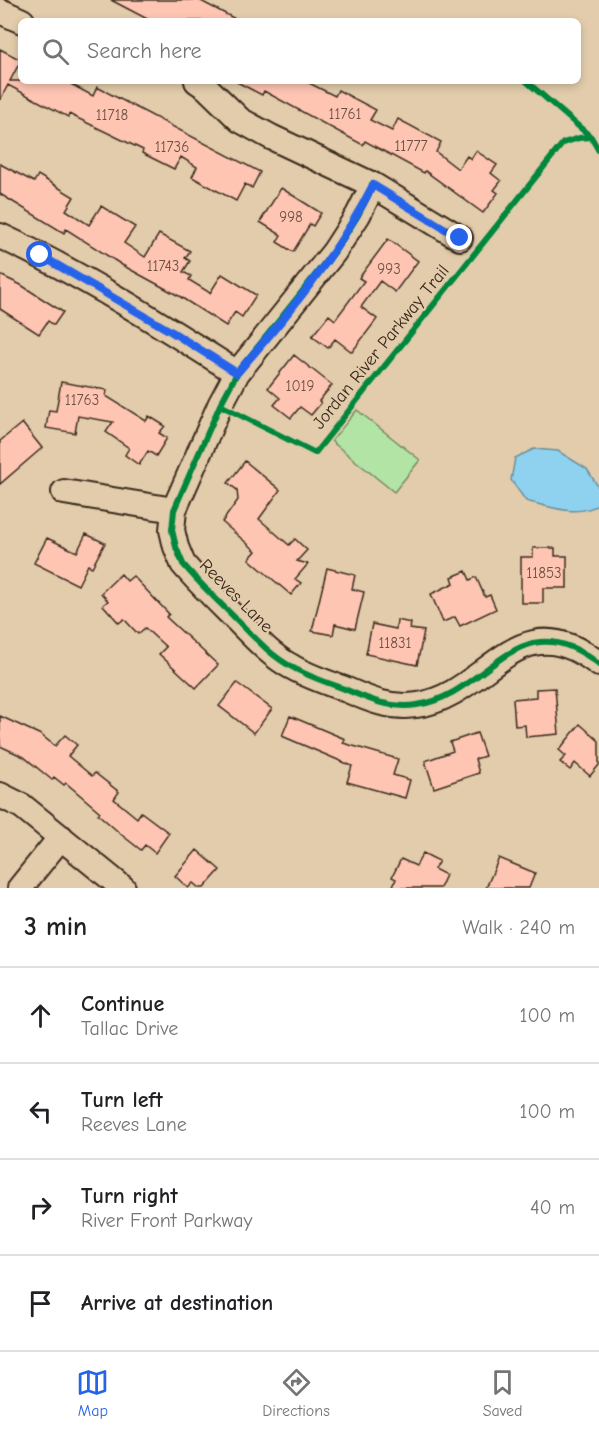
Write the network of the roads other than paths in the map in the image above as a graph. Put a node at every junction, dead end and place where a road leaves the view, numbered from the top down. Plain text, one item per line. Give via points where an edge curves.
1 (0, 11) edge
2 (18, 19) edge
3 (202, 84) edge
4 (373, 185) junction
5 (0, 236) edge
6 (460, 238) dead end
7 (237, 373) junction
8 (64, 492) dead end
9 (174, 510) junction
10 (599, 664) edge
11 (0, 795) edge
12 (61, 837) junction
13 (20, 888) edge
14 (123, 888) edge

1 - 2 street
3 - 4 street via 248,124
4 - 6 street
4 - 7 street, Reeves Lane via 334,252
5 - 7 street via 63,268
7 - 9 street, Reeves Lane
8 - 9 street
9 - 10 street, Reeves Lane via 172,530 183,564 263,646 291,667 374,702 397,707 440,699 510,652 529,644 567,644
11 - 12 street via 22,806
12 - 13 street
12 - 14 street

